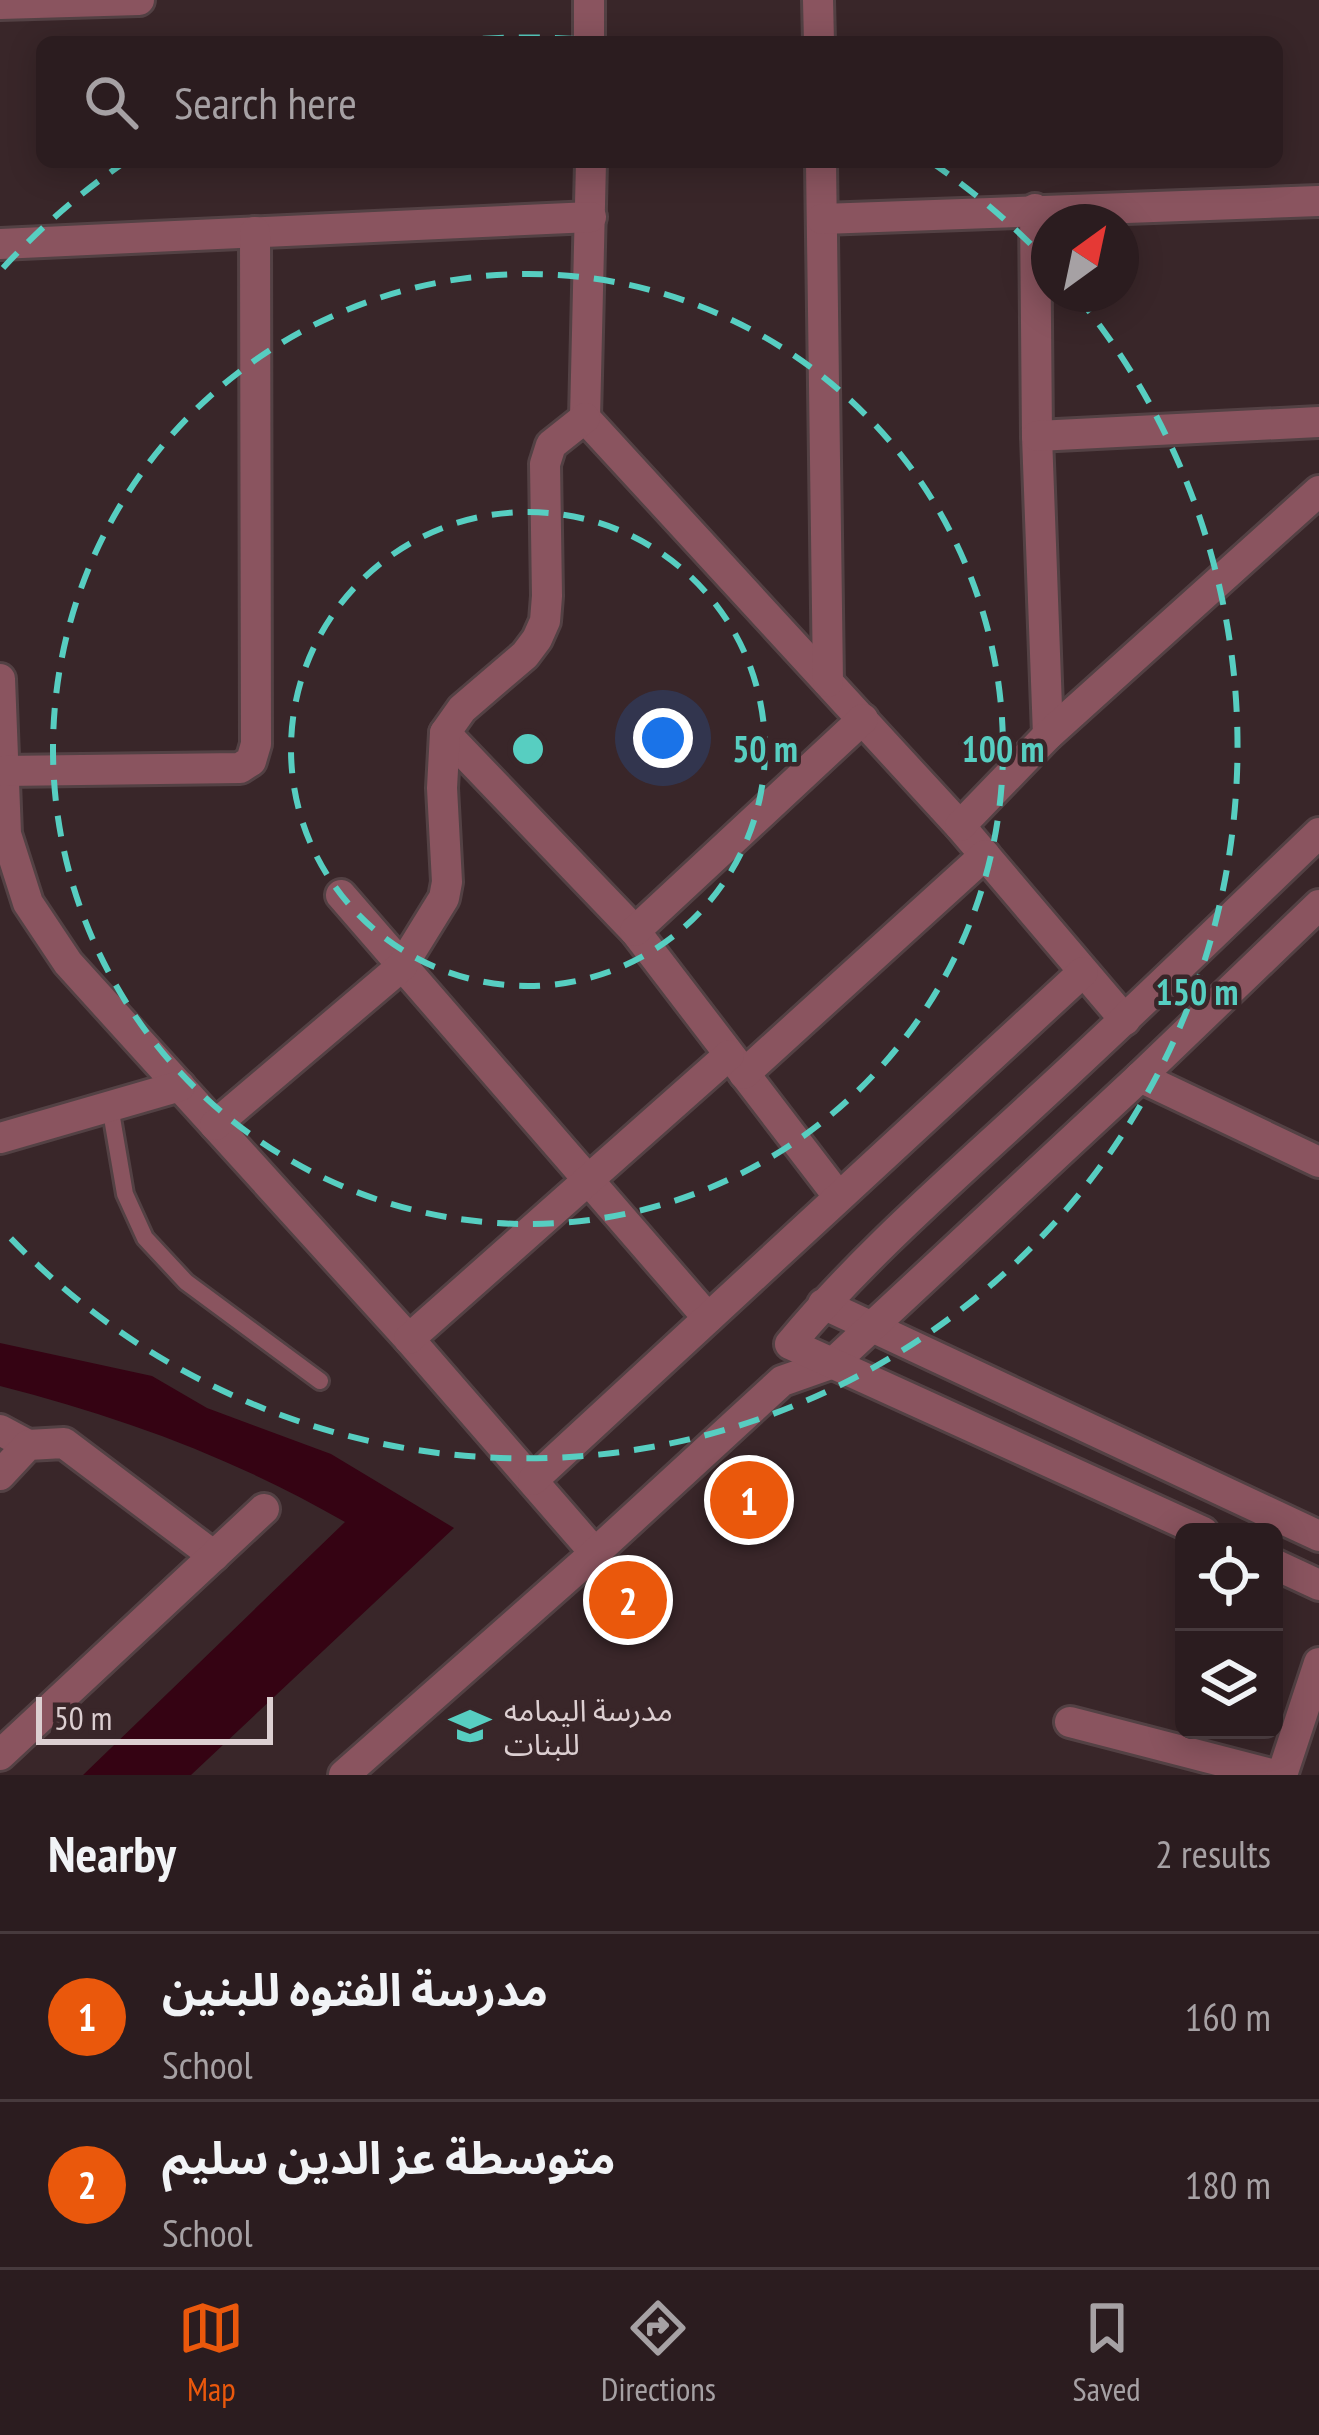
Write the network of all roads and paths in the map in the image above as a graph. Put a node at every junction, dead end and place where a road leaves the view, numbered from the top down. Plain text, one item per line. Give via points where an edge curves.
1 (139, 0) edge
2 (589, 0) edge
3 (818, 0) edge
4 (0, 4) edge
5 (590, 36) edge
6 (819, 36) edge
7 (591, 168) edge
8 (821, 168) edge
9 (1319, 201) edge
10 (1139, 206) edge
11 (1031, 209) edge
12 (591, 217) junction
13 (822, 219) junction
14 (255, 232) junction
15 (0, 244) edge
16 (1035, 312) edge
17 (585, 418) junction
18 (1319, 422) edge
19 (1036, 436) junction
20 (1319, 491) edge
21 (0, 679) edge
22 (828, 682) junction
23 (863, 719) junction
24 (445, 733) junction
25 (1048, 734) junction
26 (3, 771) junction
27 (960, 826) junction
28 (1319, 833) edge
29 (3, 834) edge
30 (985, 855) junction
31 (341, 895) dead end
32 (1319, 905) edge
33 (635, 931) junction
34 (402, 966) junction
35 (1083, 972) junction
36 (1124, 1020) junction
37 (736, 1064) junction
38 (1140, 1077) junction
39 (180, 1086) junction
40 (110, 1106) junction
41 (215, 1125) junction
42 (0, 1138) edge
43 (1319, 1162) edge
44 (588, 1181) junction
45 (838, 1196) junction
46 (824, 1304) junction
47 (708, 1318) junction
48 (869, 1328) junction
49 (409, 1339) junction
50 (790, 1344) junction
51 (832, 1363) junction
52 (320, 1381) dead end
53 (782, 1381) junction
54 (0, 1430) edge
55 (28, 1445) junction
56 (0, 1475) edge
57 (533, 1480) junction
58 (264, 1509) dead end
59 (1183, 1523) edge
60 (1319, 1536) edge
61 (595, 1553) junction
62 (214, 1556) junction
63 (1283, 1568) edge
64 (1319, 1585) edge
65 (1319, 1663) edge
66 (1070, 1722) dead end
67 (0, 1755) edge
68 (344, 1775) edge
69 (1279, 1775) edge

1 - 4 street
2 - 5 street
3 - 6 street
7 - 12 street
8 - 13 street
9 - 10 street
11 - 13 street
12 - 14 street
12 - 17 street
13 - 22 street
14 - 15 street
14 - 26 street via 251,761 239,768
16 - 19 street
17 - 22 street
17 - 24 street via 551,445 545,464 547,596 537,639
18 - 19 street
19 - 25 street
20 - 25 street
21 - 26 street
22 - 23 street
23 - 27 street
23 - 33 street
24 - 33 street
24 - 34 street via 446,882
25 - 27 street
26 - 29 street
27 - 30 street
28 - 36 street
29 - 39 street via 28,903 68,963
30 - 35 street
30 - 37 street
31 - 34 street
32 - 38 street
33 - 37 street
34 - 41 street
34 - 44 street
35 - 36 street
35 - 45 street
36 - 46 street
37 - 44 street
37 - 45 street
38 - 43 street
38 - 48 street
39 - 40 street
39 - 41 street
40 - 42 street
40 - 52 lane via 125,1194 145,1238 186,1282
41 - 49 street
44 - 47 street
44 - 49 street
45 - 47 street
46 - 48 street
46 - 50 street
47 - 57 street
48 - 51 street
48 - 60 street
49 - 57 street
50 - 51 street
50 - 53 street
51 - 53 street
51 - 59 street
53 - 61 street
54 - 55 street
55 - 56 street
55 - 62 street via 64,1443
57 - 61 street
58 - 62 street
61 - 68 street
62 - 67 street
63 - 64 street
65 - 69 street
66 - 69 street

